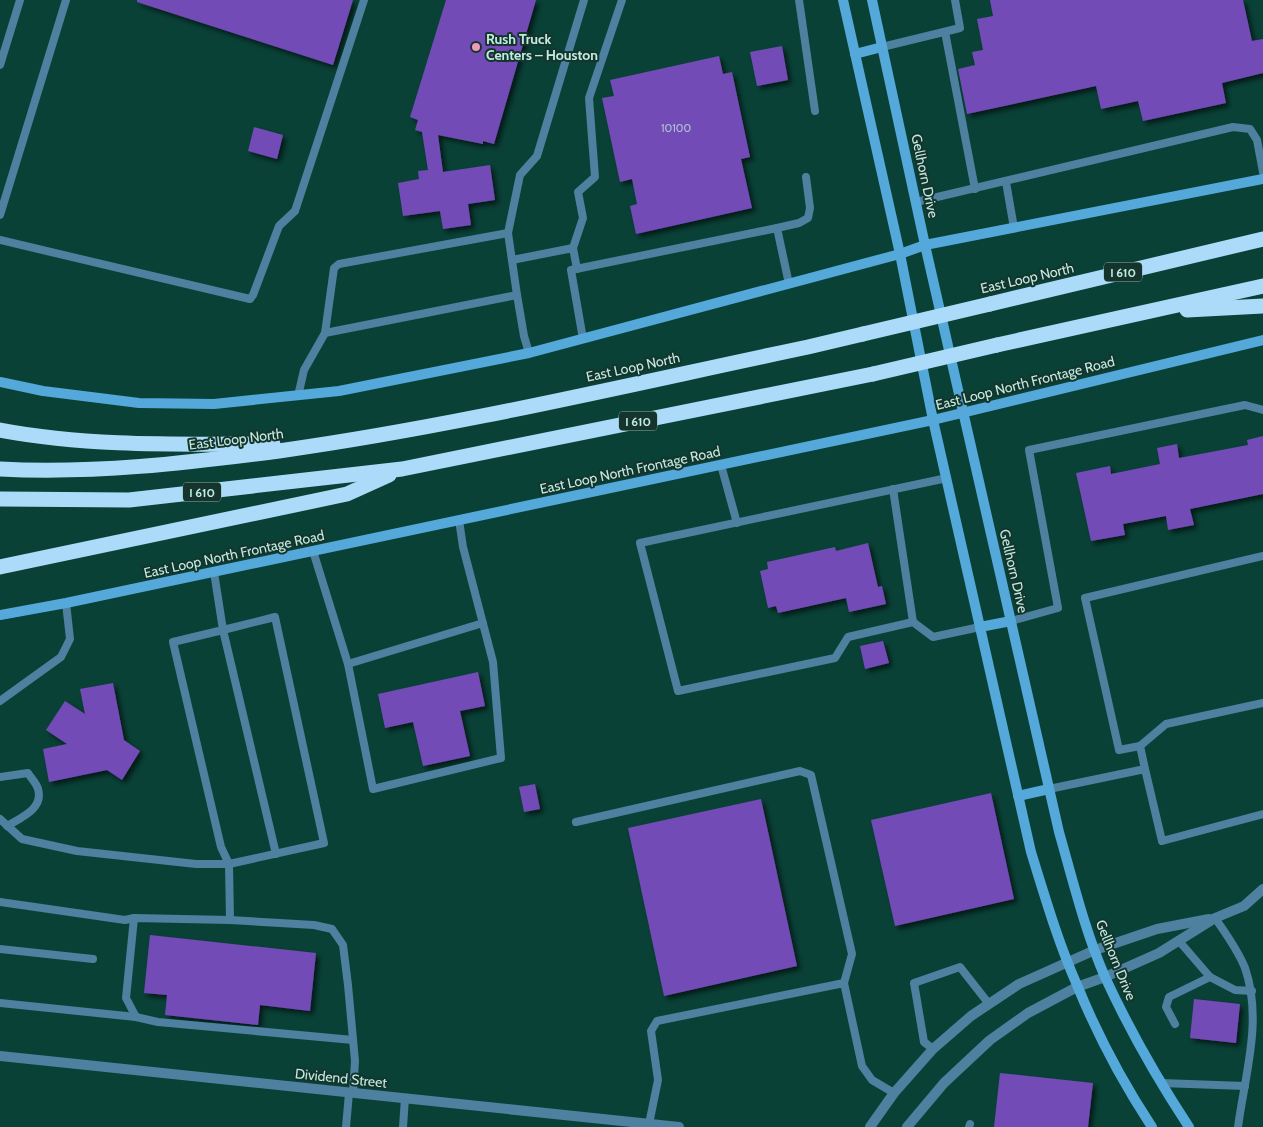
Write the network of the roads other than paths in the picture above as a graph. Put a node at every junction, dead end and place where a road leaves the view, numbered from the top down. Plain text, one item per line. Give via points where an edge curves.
1 (20, 0) edge
2 (66, 0) edge
3 (364, 0) edge
4 (584, 0) edge
5 (622, 0) edge
6 (799, 0) edge
7 (843, 0) edge
8 (872, 0) edge
9 (955, 0) edge
10 (945, 32) junction
11 (882, 47) junction
12 (855, 54) junction
13 (0, 65) edge
14 (815, 111) dead end
15 (1263, 172) edge
16 (806, 177) dead end
17 (1263, 178) edge
18 (1006, 182) junction
19 (975, 189) junction
20 (916, 202) junction
21 (0, 215) edge
22 (777, 228) junction
23 (1014, 228) junction
24 (508, 233) junction
25 (1261, 239) edge
26 (0, 240) edge
27 (925, 245) junction
28 (573, 248) junction
29 (900, 254) junction
30 (512, 260) junction
31 (577, 269) junction
32 (789, 284) junction
33 (1263, 286) edge
34 (517, 295) junction
35 (1263, 306) edge
36 (1141, 313) junction
37 (325, 333) junction
38 (583, 339) junction
39 (1263, 340) edge
40 (529, 353) junction
41 (0, 382) edge
42 (298, 396) junction
43 (1263, 410) edge
44 (964, 412) junction
45 (933, 420) junction
46 (0, 430) edge
47 (327, 444) junction
48 (721, 465) junction
49 (0, 469) edge
50 (402, 469) junction
51 (947, 478) junction
52 (893, 489) junction
53 (0, 499) edge
54 (460, 520) junction
55 (737, 523) junction
56 (313, 551) junction
57 (1263, 556) edge
58 (0, 567) edge
59 (214, 572) junction
60 (66, 603) junction
61 (0, 615) edge
62 (1011, 621) junction
63 (913, 622) junction
64 (483, 623) junction
65 (980, 627) junction
66 (223, 630) junction
67 (348, 664) junction
68 (0, 701) edge
69 (1263, 703) edge
70 (1140, 746) junction
71 (1145, 769) junction
72 (0, 777) edge
73 (1049, 790) junction
74 (1018, 796) junction
75 (1263, 814) edge
76 (0, 819) edge
77 (576, 822) dead end
78 (7, 826) junction
79 (276, 854) junction
80 (229, 864) junction
81 (1263, 889) edge
82 (0, 902) edge
83 (134, 918) junction
84 (1215, 918) junction
85 (230, 920) junction
86 (1178, 941) junction
87 (0, 949) edge
88 (1095, 950) junction
89 (93, 959) dead end
90 (1068, 963) junction
91 (1105, 977) junction
92 (1210, 977) junction
93 (844, 983) junction
94 (1077, 987) junction
95 (1252, 991) junction
96 (0, 1003) edge
97 (989, 1004) junction
98 (136, 1017) junction
99 (1175, 1024) dead end
100 (353, 1040) junction
101 (933, 1049) junction
102 (0, 1056) edge
103 (1162, 1083) junction
104 (1245, 1086) junction
105 (351, 1093) junction
106 (894, 1093) junction
107 (405, 1098) junction
108 (649, 1124) junction
109 (346, 1127) edge
110 (403, 1127) edge
111 (678, 1127) edge
112 (870, 1127) edge
113 (907, 1127) edge
114 (1152, 1127) edge
115 (1189, 1127) edge
116 (1238, 1127) edge

1 - 13 lane
2 - 21 lane
3 - 26 lane via 295,211 279,226 250,299
4 - 24 lane via 536,156 520,175
5 - 28 lane via 589,98 595,177 578,192 583,218
6 - 14 lane
7 - 12 main road
8 - 11 main road, Gellhorn Drive
9 - 10 lane via 960,28
10 - 11 lane
10 - 19 lane
11 - 12 main road
11 - 20 main road, Gellhorn Drive
12 - 29 main road
15 - 18 lane via 1257,140 1250,129 1233,126
16 - 22 lane via 808,218
17 - 23 main road
18 - 19 lane
18 - 23 lane
19 - 20 lane
20 - 27 main road, Gellhorn Drive
22 - 31 lane
22 - 32 lane
23 - 27 main road
24 - 30 lane
24 - 37 lane via 339,264 334,268
25 - 47 highway, East Loop North / I 610, bridge via 808,347 468,419
27 - 29 main road
27 - 44 main road, Gellhorn Drive
28 - 30 lane
28 - 31 lane
29 - 32 main road
29 - 45 main road
30 - 34 lane
31 - 38 lane via 571,270
32 - 38 main road
33 - 36 highway, I 610
34 - 37 lane
34 - 40 lane
35 - 36 highway
36 - 50 highway, I 610, bridge via 873,374
37 - 42 lane via 304,370
38 - 40 main road
39 - 44 main road, East Loop North Frontage Road
40 - 42 main road via 339,391
41 - 42 main road via 139,403 214,404
43 - 62 lane via 1245,405 1029,450 1058,608
44 - 45 main road, East Loop North Frontage Road
44 - 62 main road, Gellhorn Drive
45 - 48 main road, East Loop North Frontage Road
45 - 51 main road
46 - 47 highway via 27,436 106,443
47 - 49 highway, East Loop North / I 610 via 114,469
48 - 54 main road, East Loop North Frontage Road
48 - 55 lane
50 - 53 highway, I 610 via 129,500
50 - 58 highway via 347,494
51 - 52 lane
51 - 65 main road
52 - 55 lane
52 - 63 lane
54 - 56 main road, East Loop North Frontage Road
54 - 64 lane
55 - 63 lane via 640,544 678,691 835,658 848,637
56 - 59 main road, East Loop North Frontage Road
56 - 67 lane
57 - 70 lane via 1085,598 1120,750
59 - 60 main road, East Loop North Frontage Road
59 - 66 lane
60 - 61 main road, East Loop North Frontage Road
60 - 68 lane via 70,639 61,658
62 - 65 main road
62 - 73 main road, Gellhorn Drive
63 - 65 lane via 934,637
64 - 67 lane
64 - 67 lane via 494,662 501,758 373,788
65 - 74 main road
66 - 79 lane
66 - 79 lane via 275,617 324,843
66 - 80 lane via 173,642 221,847
69 - 70 lane via 1166,724
70 - 71 lane
71 - 73 lane
71 - 75 lane via 1162,841
72 - 78 lane via 28,773 38,789 36,805
73 - 74 main road
73 - 88 main road, Gellhorn Drive via 1076,894
74 - 90 main road via 1048,910
76 - 78 lane
77 - 93 lane via 800,771 811,775 852,954
78 - 80 lane via 22,839 77,851 196,864
79 - 80 lane
80 - 85 lane
81 - 84 street via 1244,906
82 - 83 lane via 125,920
83 - 85 lane
83 - 98 lane via 126,998
84 - 86 street
84 - 88 street via 1157,928
84 - 95 lane via 1244,966
85 - 100 lane via 332,929 343,946
86 - 91 street
86 - 92 lane
87 - 89 lane
88 - 90 street
88 - 91 main road, Gellhorn Drive
90 - 94 main road
90 - 97 street via 1020,984
91 - 94 street
91 - 103 main road, Gellhorn Drive
92 - 95 lane via 1235,990
92 - 99 lane via 1169,997 1166,1007
93 - 106 lane via 862,1066 872,1080
93 - 108 lane via 657,1021 651,1030 658,1080
94 - 113 street via 1028,1013 990,1040 944,1083
94 - 114 main road via 1107,1049
95 - 104 lane via 1254,1023
96 - 98 lane
97 - 101 street
97 - 101 lane via 960,967 914,983 924,1042
98 - 100 lane via 158,1022
100 - 105 lane via 355,1060
101 - 106 street
102 - 105 street, Dividend Street
103 - 104 lane
103 - 115 main road, Gellhorn Drive
104 - 116 lane
105 - 107 street, Dividend Street
105 - 109 lane
106 - 112 street
107 - 108 street, Dividend Street
107 - 110 lane
108 - 111 street, Dividend Street

